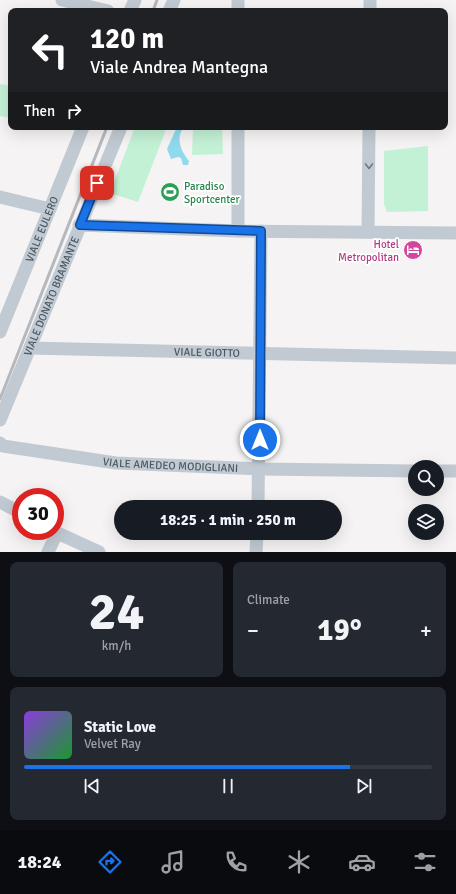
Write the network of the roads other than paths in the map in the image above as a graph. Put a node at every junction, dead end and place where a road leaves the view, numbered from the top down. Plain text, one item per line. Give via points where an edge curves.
1 (62, 0) edge
2 (95, 8) edge
3 (82, 130) edge
4 (120, 130) edge
5 (238, 130) edge
6 (369, 130) edge
7 (0, 197) edge
8 (50, 209) junction
9 (80, 225) junction
10 (238, 230) junction
11 (261, 231) junction
12 (368, 232) junction
13 (456, 233) edge
14 (0, 332) edge
15 (30, 348) junction
16 (260, 354) junction
17 (456, 358) edge
18 (0, 420) edge
19 (0, 443) edge
20 (260, 469) junction
21 (408, 471) edge
22 (444, 471) edge
23 (456, 471) edge
24 (258, 500) edge
25 (0, 502) edge
26 (12, 508) edge
27 (64, 536) edge
28 (52, 540) edge
29 (257, 540) edge
30 (48, 552) edge
31 (99, 552) edge
32 (256, 552) edge

1 - 2 street
3 - 8 street, VIALE EULERO
4 - 9 street, VIALE DONATO BRAMANTE
5 - 10 street
6 -> 12 street
7 - 8 street
8 - 14 street, VIALE EULERO
9 - 10 street
9 - 15 street, VIALE DONATO BRAMANTE
10 - 11 street
11 - 12 street
11 - 16 street
12 - 13 street
15 - 16 street, VIALE GIOTTO
15 - 18 street, VIALE DONATO BRAMANTE
16 - 17 street, VIALE GIOTTO
16 - 20 street
19 - 20 street, VIALE AMEDEO MODIGLIANI via 3,446 116,464
20 - 21 street, VIALE AMEDEO MODIGLIANI
20 - 24 street
22 - 23 street
25 - 26 street
27 - 31 street
28 - 30 street
29 - 32 street

